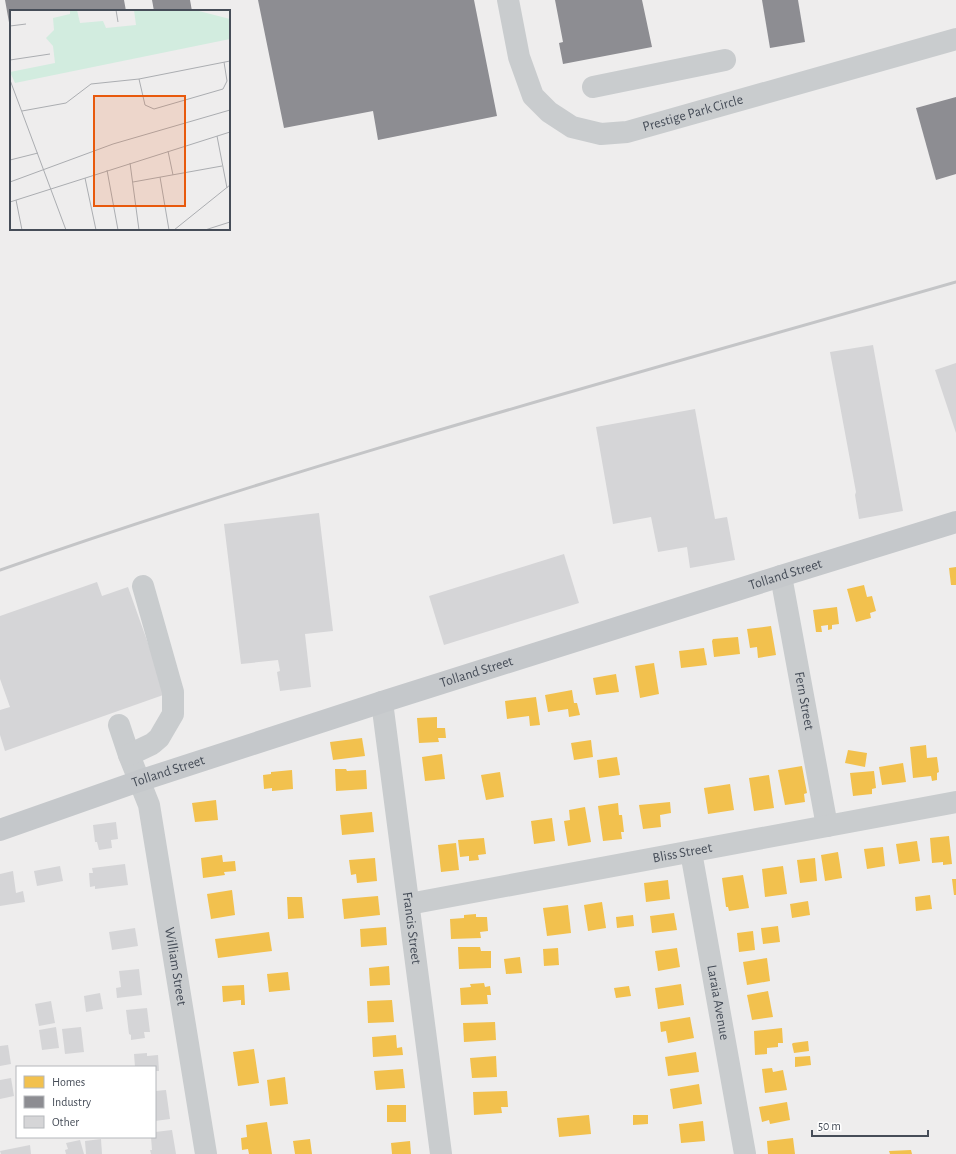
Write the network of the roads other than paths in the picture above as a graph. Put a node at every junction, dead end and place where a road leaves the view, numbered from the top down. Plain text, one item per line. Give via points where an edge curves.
1 (508, 0) edge
2 (956, 39) edge
3 (725, 60) dead end
4 (593, 87) dead end
5 (956, 522) edge
6 (781, 576) junction
7 (143, 586) dead end
8 (382, 702) junction
9 (119, 725) dead end
10 (129, 755) junction
11 (139, 781) junction
12 (956, 802) edge
13 (827, 826) junction
14 (0, 830) edge
15 (691, 852) junction
16 (408, 904) junction
17 (206, 1154) edge
18 (441, 1154) edge
19 (745, 1154) edge

1 - 2 street, Prestige Park Circle via 519,58 533,96 549,112 572,127 601,134 627,132
3 - 4 street
5 - 6 main road, Tolland Street
6 - 8 main road, Tolland Street
6 - 13 street, Fern Street
7 - 10 street via 173,692 173,714 159,738
8 - 11 main road, Tolland Street
8 - 16 street, Francis Street
9 - 10 street, William Street
10 - 11 street, William Street
11 - 14 main road, Tolland Street
11 - 17 street, William Street via 149,805
12 - 13 street, Bliss Street
13 - 15 street, Bliss Street
15 - 16 street, Bliss Street
15 - 19 street, Laraia Avenue
16 - 18 street, Francis Street

